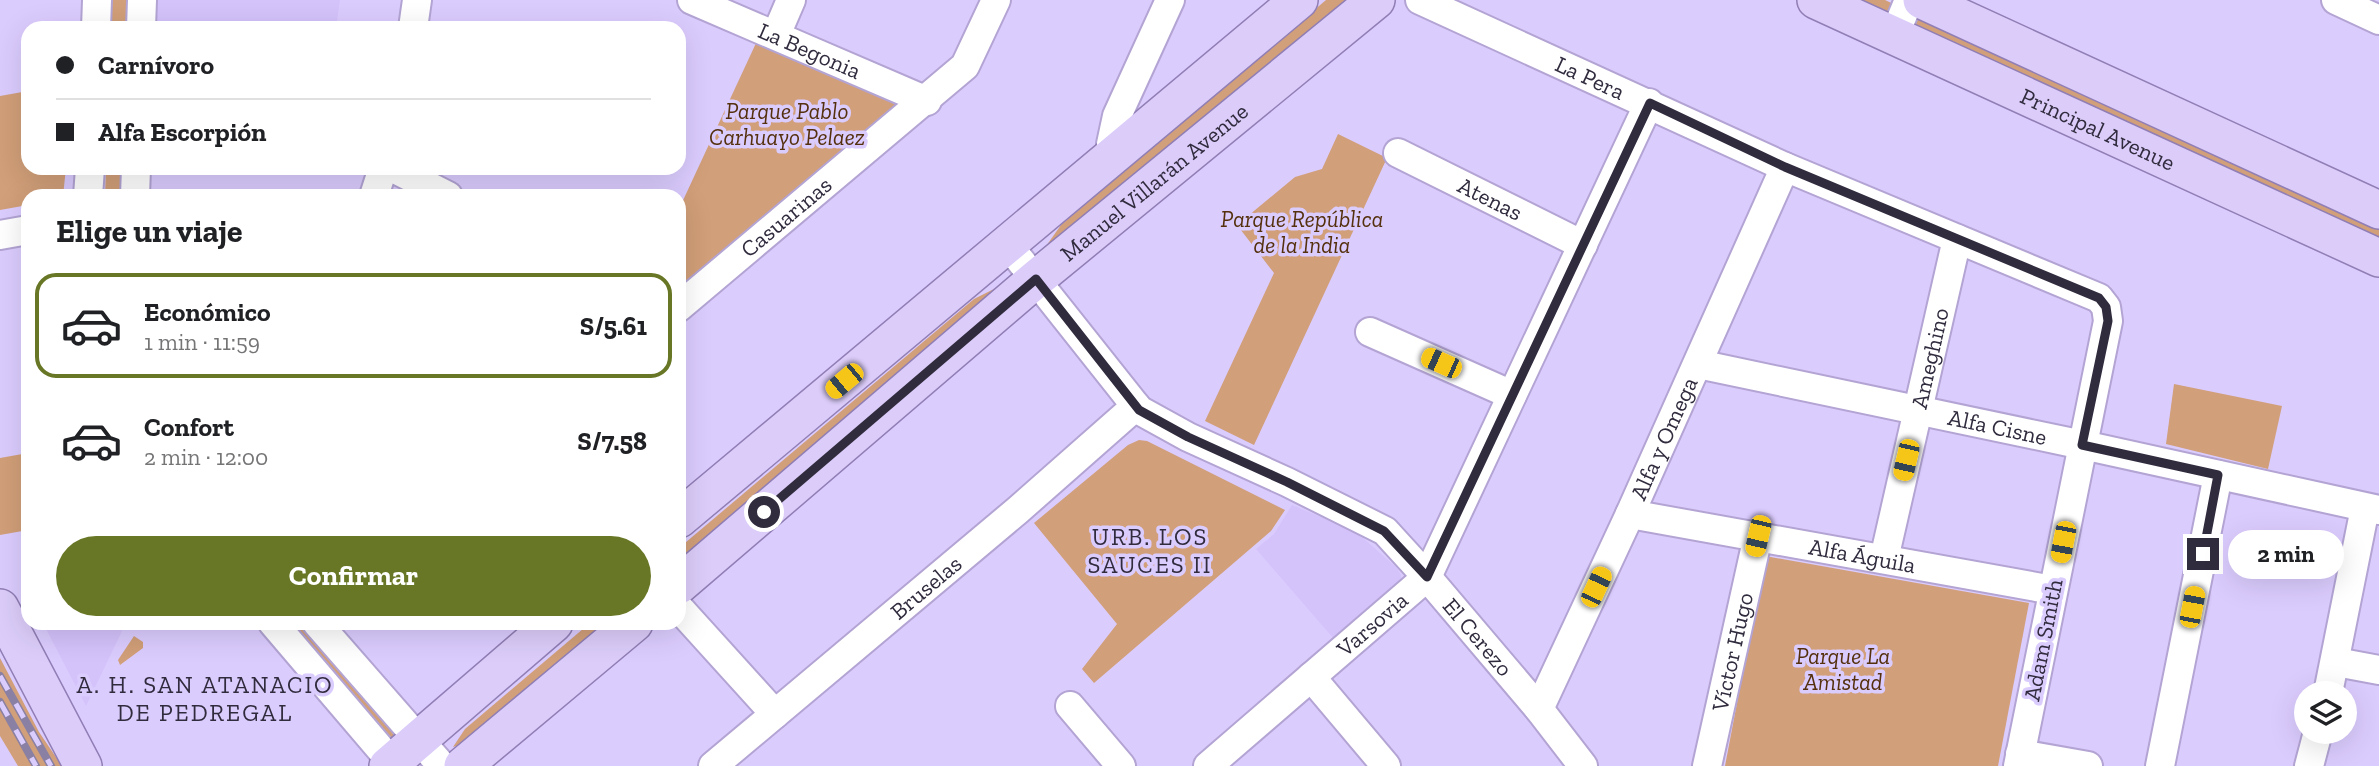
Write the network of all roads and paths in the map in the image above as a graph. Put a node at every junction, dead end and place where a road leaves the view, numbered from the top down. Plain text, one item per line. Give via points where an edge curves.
1 (97, 0) edge
2 (142, 0) edge
3 (417, 0) edge
4 (692, 0) edge
5 (791, 0) edge
6 (996, 0) edge
7 (1170, 0) edge
8 (1299, 0) edge
9 (1376, 0) edge
10 (1420, 0) edge
11 (1816, 0) edge
12 (1909, 0) edge
13 (1922, 0) edge
14 (2336, 0) edge
15 (2379, 20) edge
16 (96, 21) edge
17 (141, 21) edge
18 (414, 21) edge
19 (776, 36) junction
20 (1894, 36) junction
21 (927, 101) junction
22 (1650, 103) junction
23 (1398, 153) dead end
24 (1115, 154) junction
25 (1785, 167) junction
26 (407, 175) edge
27 (434, 189) edge
28 (2379, 210) edge
29 (21, 231) edge
30 (0, 235) edge
31 (1957, 239) junction
32 (1008, 245) junction
33 (1583, 245) junction
34 (2379, 258) edge
35 (1036, 279) junction
36 (686, 301) edge
37 (2106, 307) joint
38 (1370, 332) dead end
39 (1698, 364) junction
40 (1512, 395) junction
41 (1136, 406) junction
42 (1918, 411) junction
43 (2082, 445) junction
44 (2218, 475) junction
45 (2372, 509) edge
46 (686, 513) edge
47 (1630, 514) junction
48 (1758, 536) junction
49 (1884, 559) junction
50 (1427, 577) junction
51 (686, 579) edge
52 (2053, 590) junction
53 (0, 608) edge
54 (686, 616) edge
55 (280, 630) edge
56 (321, 630) edge
57 (535, 630) edge
58 (626, 630) edge
59 (2336, 662) junction
60 (2379, 670) edge
61 (1311, 677) junction
62 (2331, 681) edge
63 (1070, 706) dead end
64 (1538, 709) junction
65 (775, 714) junction
66 (2315, 744) edge
67 (398, 758) edge
68 (2019, 760) edge
69 (82, 766) edge
70 (442, 766) edge
71 (463, 766) edge
72 (713, 766) edge
73 (1121, 766) edge
74 (1208, 766) edge
75 (1386, 766) edge
76 (1583, 766) edge
77 (1707, 766) edge
78 (2088, 766) edge
79 (2160, 766) edge
80 (2309, 766) edge

1 - 16 street
2 - 17 street
3 - 18 street
4 - 19 street, La Begonia
5 - 19 street
6 - 21 street, Casuarinas via 965,66
7 - 24 street via 1117,116 1111,144
8 - 24 main road, Manuel Villarán Avenue
9 - 35 main road, Manuel Villarán Avenue
10 - 22 street, La Pera
11 - 20 main road, Principal Avenue
12 - 20 street
13 - 28 main road, Principal Avenue
14 - 15 street
19 - 21 street, La Begonia
20 - 34 main road, Principal Avenue
21 - 36 street, Casuarinas
22 - 25 street, La Pera
22 - 33 street, Varsovia
23 - 33 street, Atenas
24 - 32 main road, Manuel Villarán Avenue
25 - 31 street, La Pera
25 - 39 street, Alfa y Omega
26 - 27 street
29 - 30 street
31 - 37 street, La Pera via 2099,298
31 - 42 street, Ameghino
32 - 35 street, El Cerezo
32 - 46 main road, Manuel Villarán Avenue
33 - 40 street, Varsovia
35 - 41 street, El Cerezo
35 - 51 main road, Manuel Villarán Avenue
37 - 43 street, Adam Smith via 2108,321
38 - 40 street
39 - 42 street, Alfa Cisne
39 - 47 street, Alfa y Omega
40 - 50 street, Varsovia
41 - 50 street, El Cerezo via 1188,437 1384,531
41 - 65 street, Bruselas
42 - 43 street, Alfa Cisne
42 - 49 street, Ameghino
43 - 44 street, Alfa Cisne
43 - 52 street, Adam Smith
44 - 45 street, Alfa Cisne
44 - 79 street
45 - 59 street
47 - 48 street, Alfa Águila
47 - 64 street, Alfa y Omega
48 - 49 street, Alfa Águila
48 - 77 street, Víctor Hugo
49 - 52 street, Alfa Águila
50 - 61 street, Varsovia
50 - 64 street, El Cerezo
52 - 68 street, Adam Smith
53 - 69 main road
54 - 65 street
55 - 67 street
56 - 67 street
57 - 67 main road
58 - 71 main road
59 - 60 street
59 - 62 street
61 - 74 street, Varsovia
61 - 75 street
63 - 73 street
64 - 76 street, El Cerezo
65 - 72 street, Bruselas
66 - 80 street
67 - 70 street
68 - 78 street

